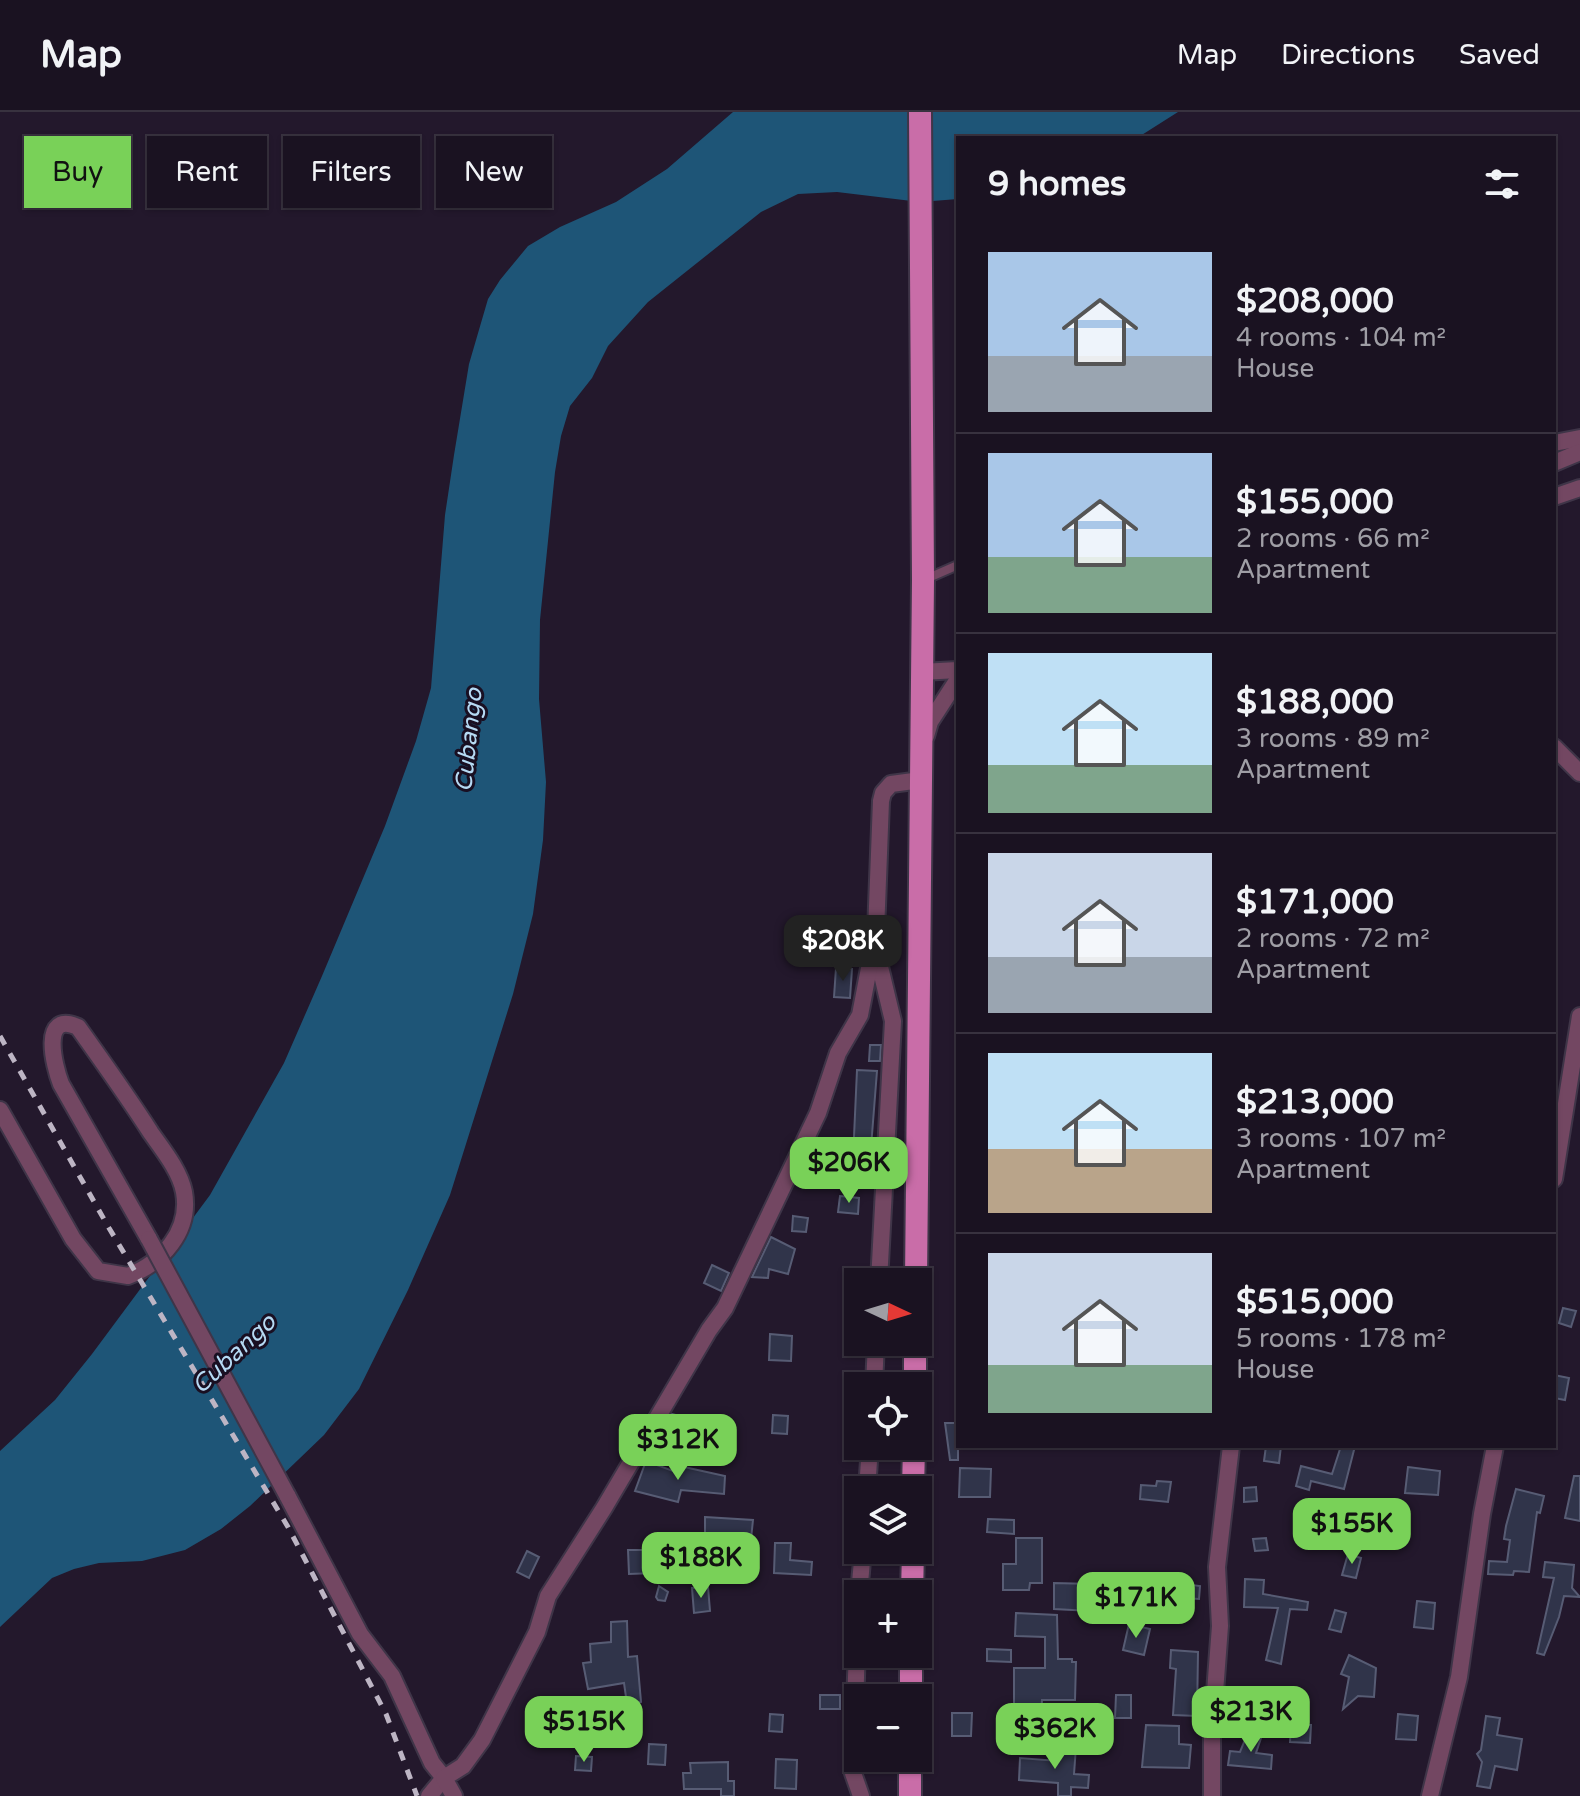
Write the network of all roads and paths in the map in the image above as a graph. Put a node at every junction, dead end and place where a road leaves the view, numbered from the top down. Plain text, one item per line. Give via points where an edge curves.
1 (920, 112) edge
2 (1580, 438) edge
3 (1556, 443) edge
4 (1580, 452) edge
5 (1556, 462) edge
6 (1580, 488) edge
7 (1556, 496) edge
8 (956, 566) edge
9 (923, 580) junction
10 (956, 670) edge
11 (921, 672) junction
12 (956, 682) edge
13 (1556, 749) edge
14 (921, 769) junction
15 (1580, 773) edge
16 (875, 945) junction
17 (1580, 1016) edge
18 (0, 1110) edge
19 (1556, 1166) edge
20 (880, 1268) edge
21 (916, 1268) edge
22 (1231, 1448) edge
23 (1495, 1448) edge
24 (856, 1668) edge
25 (910, 1772) edge
26 (444, 1778) junction
27 (429, 1796) edge
28 (454, 1796) edge
29 (861, 1796) edge
30 (910, 1796) edge
31 (1212, 1796) edge
32 (1430, 1796) edge

1 - 9 main road
2 - 3 street
4 - 5 street
6 - 7 street
8 - 9 lane
9 - 11 main road
10 - 11 street
11 - 14 main road
12 - 14 street via 930,722
13 - 15 street
14 - 16 street via 883,793
14 - 21 main road
16 - 20 street via 893,1021
16 - 26 street via 860,1015 838,1053 818,1113 725,1308 548,1596 537,1632 482,1740 463,1766
17 - 19 street
18 - 26 street, bridge via 73,1239 98,1271 128,1276 164,1254 183,1219 184,1190 78,1027 58,1026 53,1042 61,1084 149,1239 287,1495 360,1634 392,1676
22 - 31 street via 1217,1567 1220,1626
23 - 32 street via 1459,1677
24 - 29 street via 853,1773
25 - 30 main road
26 - 27 street
26 - 28 street

